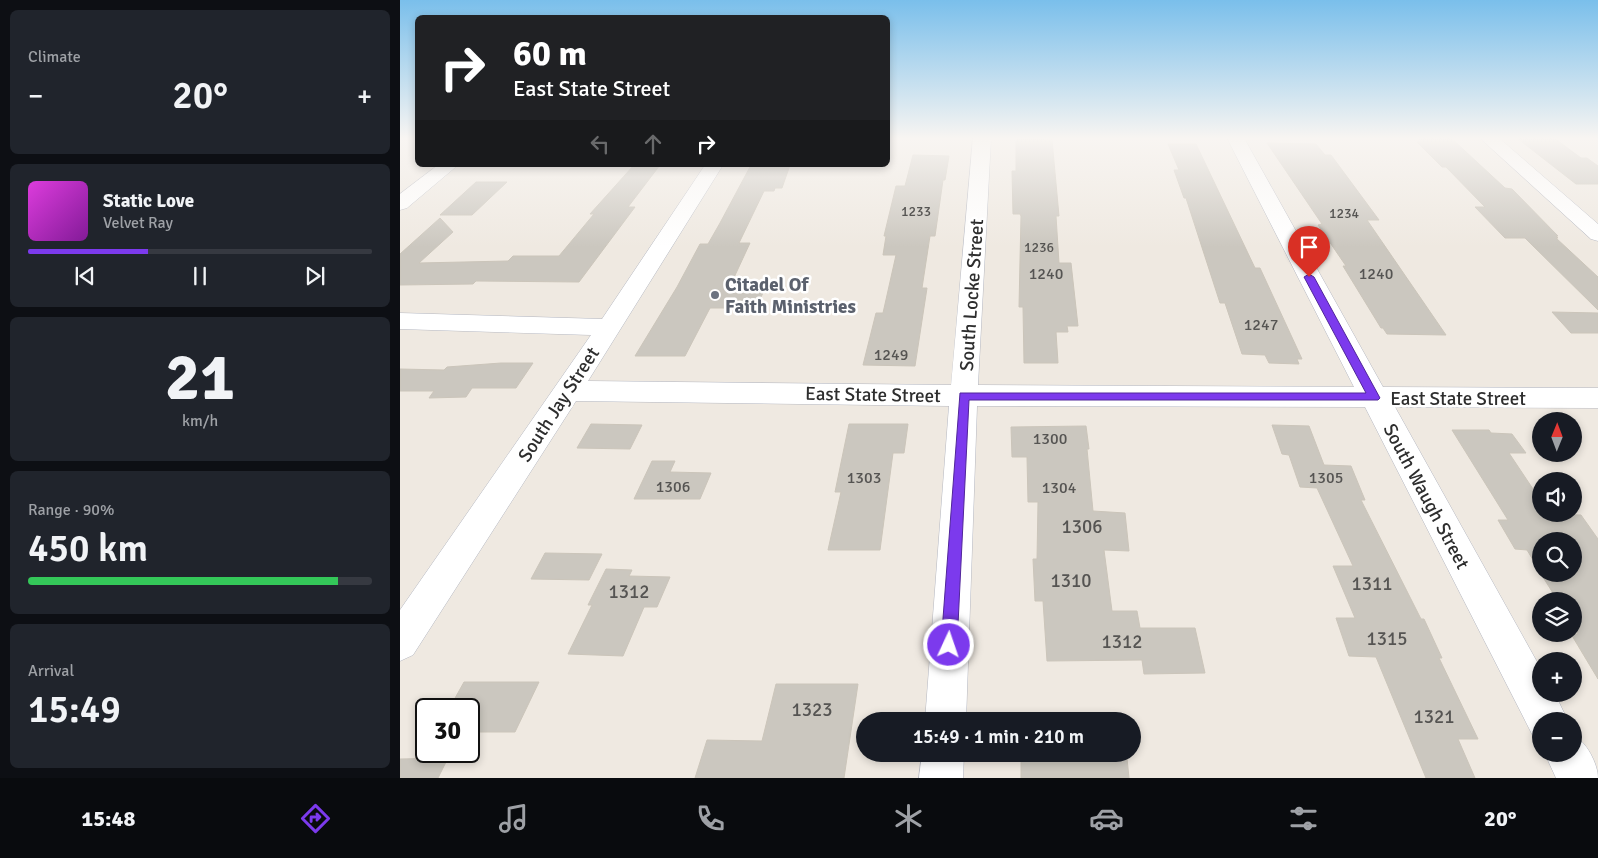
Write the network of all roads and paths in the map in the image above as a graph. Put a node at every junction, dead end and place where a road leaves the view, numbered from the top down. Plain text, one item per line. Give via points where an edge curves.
1 (437, 174) edge
2 (708, 174) edge
3 (979, 174) edge
4 (1254, 174) edge
5 (1529, 174) edge
6 (400, 204) edge
7 (1598, 235) edge
8 (400, 321) edge
9 (609, 327) junction
10 (568, 391) junction
11 (964, 396) junction
12 (1374, 398) junction
13 (1598, 398) edge
14 (400, 642) edge
15 (946, 712) edge
16 (1543, 712) edge
17 (942, 762) edge
18 (1570, 762) edge
19 (941, 778) edge
20 (1579, 778) edge

1 - 6 street
2 - 9 street, South Jay Street
3 - 11 street, South Locke Street
4 - 12 street, South Waugh Street
5 - 7 street
8 - 9 street
9 - 10 street, South Jay Street
10 - 11 street, East State Street
10 - 14 street, South Jay Street
11 - 12 street, East State Street
11 - 15 street, South Locke Street
12 - 13 street, East State Street
12 - 16 street, South Waugh Street
17 - 19 street
18 - 20 street

